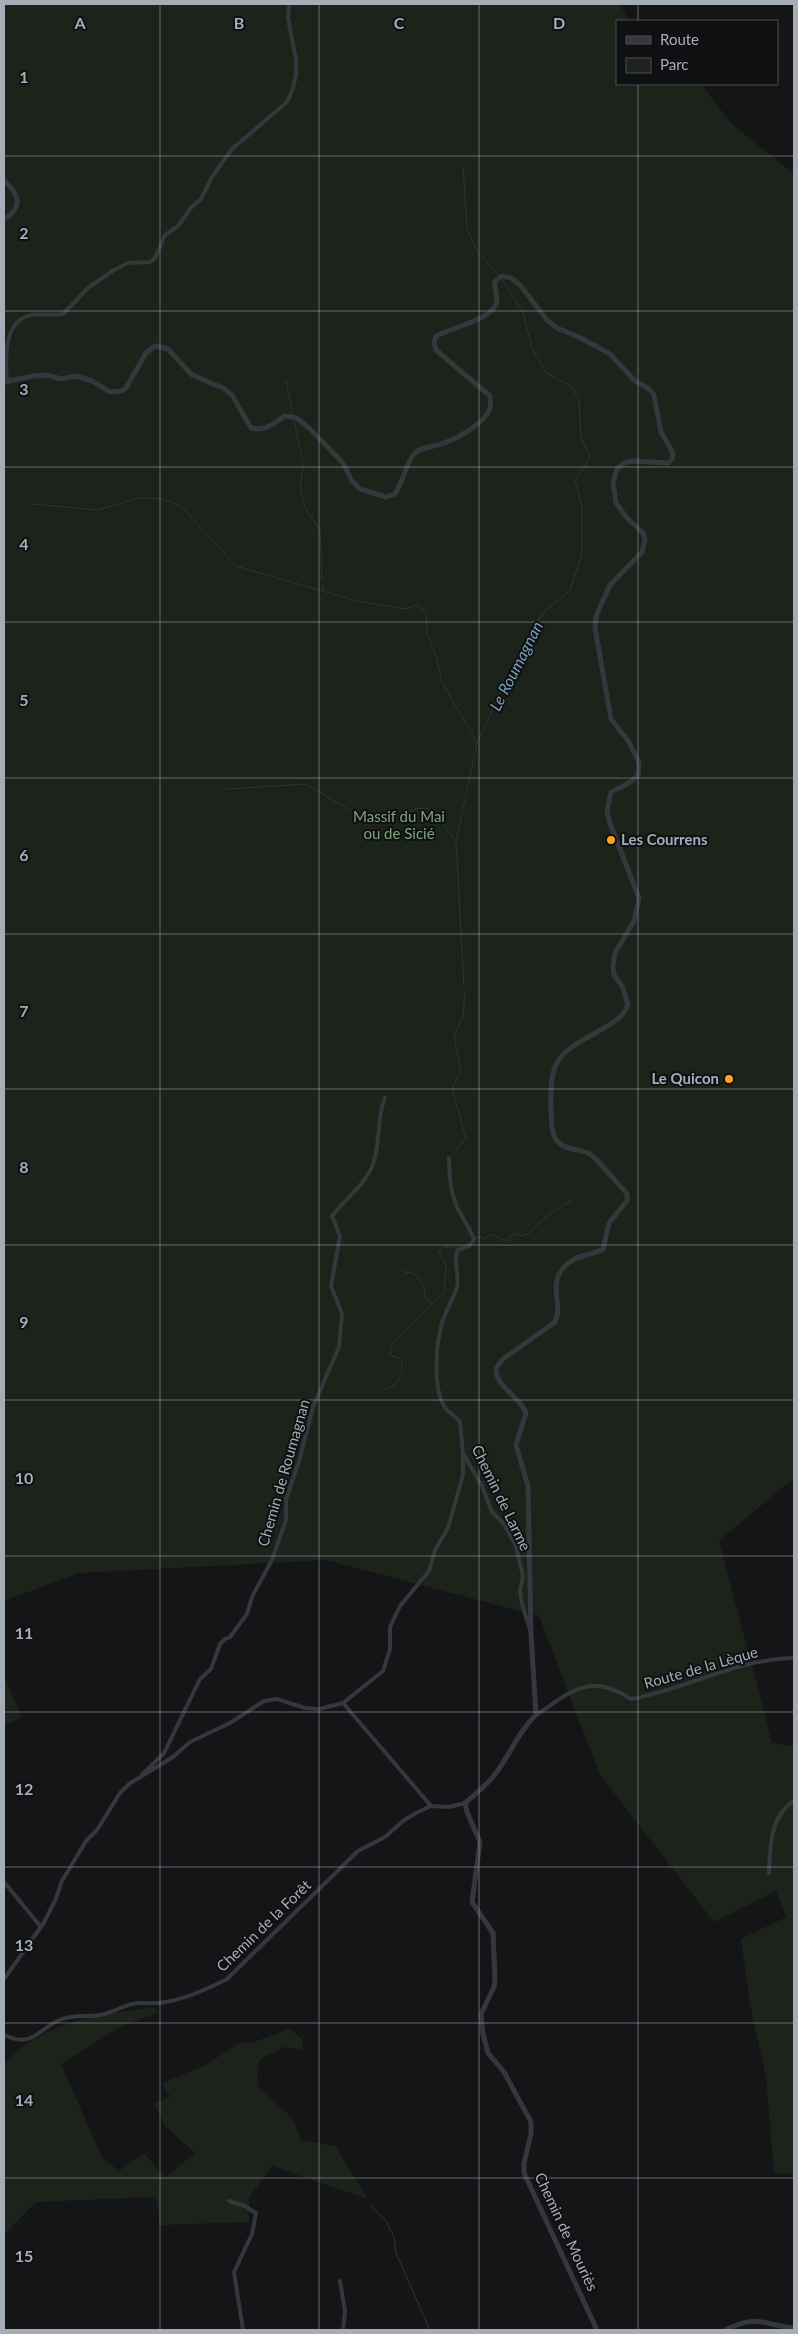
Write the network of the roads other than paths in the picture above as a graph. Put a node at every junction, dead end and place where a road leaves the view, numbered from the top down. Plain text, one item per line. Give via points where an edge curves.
1 (289, 4) edge
2 (4, 180) edge
3 (4, 220) edge
4 (5, 365) edge
5 (6, 381) edge
6 (385, 1098) dead end
7 (449, 1158) dead end
8 (463, 1453) junction
9 (531, 1634) junction
10 (794, 1658) edge
11 (343, 1703) junction
12 (536, 1715) junction
13 (140, 1777) junction
14 (794, 1801) edge
15 (465, 1803) junction
16 (431, 1806) junction
17 (769, 1873) dead end
18 (4, 1882) edge
19 (41, 1927) junction
20 (4, 1979) edge
21 (4, 2035) edge
22 (229, 2201) dead end
23 (340, 2281) dead end
24 (794, 2328) edge
25 (243, 2330) edge
26 (343, 2330) edge
27 (597, 2330) edge
28 (724, 2330) edge

1 - 4 street via 296,75 287,102 232,149 201,199 178,226 165,235 155,258 150,262 128,263 114,270 88,288 63,314 27,316 17,321 12,326
2 - 3 street via 15,192 18,202 14,212
4 - 5 street
5 - 9 street via 34,376 62,379 76,376 115,392 126,388 146,353 155,346 168,349 192,375 232,395 251,428 259,430 285,416 297,418 331,449 360,489 386,497 395,494 399,488 413,455 464,434 490,409 490,396 436,350 434,342 436,336 480,318 495,307 495,281 502,276 520,285 557,328 610,354 654,396 661,432 673,452 672,459 662,465 633,461 617,469 613,483 616,503 645,539 642,552 610,585 596,616 595,628 610,719 629,742 639,763 638,774 612,792 607,810 639,898 634,921 615,953 613,967 628,1004 619,1018 573,1044 562,1054 554,1069 550,1094 555,1139 566,1147 590,1154 624,1190 627,1201 609,1223 603,1249 574,1259 560,1273 555,1291 557,1316 554,1324 502,1359 496,1368 498,1379 526,1414 516,1445 528,1486
6 - 13 street, Chemin de Roumagnan via 380,1108 374,1162 369,1174 332,1216 340,1236 331,1286 342,1314 339,1347 313,1407 286,1500 286,1520 272,1560 240,1627 220,1644 211,1669 200,1679 164,1753
7 - 8 street, Chemin de Larme via 449,1179 456,1205 474,1240 458,1250 456,1255 459,1275 442,1324 437,1379 446,1408 460,1422
8 - 9 street, Chemin de Larme via 492,1512 504,1524 516,1546 523,1576 522,1604
8 - 11 street via 463,1475 452,1516 435,1550 429,1571 400,1606 390,1627 390,1649 383,1671
9 - 12 street
10 - 12 street, Route de la Lèque via 750,1663 653,1695 631,1699 602,1684 589,1686 565,1696
11 - 13 street via 313,1709 270,1698 230,1723 190,1742 173,1757
11 - 16 street
12 - 15 street via 495,1774
13 - 19 street via 120,1792 82,1848 62,1881
14 - 17 street via 783,1808 775,1824
15 - 16 street, Chemin de la Forêt via 449,1807
15 - 27 street, Chemin de Mouriès via 480,1842 472,1902 493,1933 495,1980 481,2014 483,2034 488,2053 504,2072 531,2122 524,2173
16 - 21 street, Chemin de la Forêt via 358,1851 227,1979 182,1999 136,2004 97,2016 60,2020 24,2041
18 - 19 street
19 - 20 street
22 - 25 street via 256,2213 252,2234 234,2272
23 - 26 street via 345,2311
24 - 28 street via 757,2320

